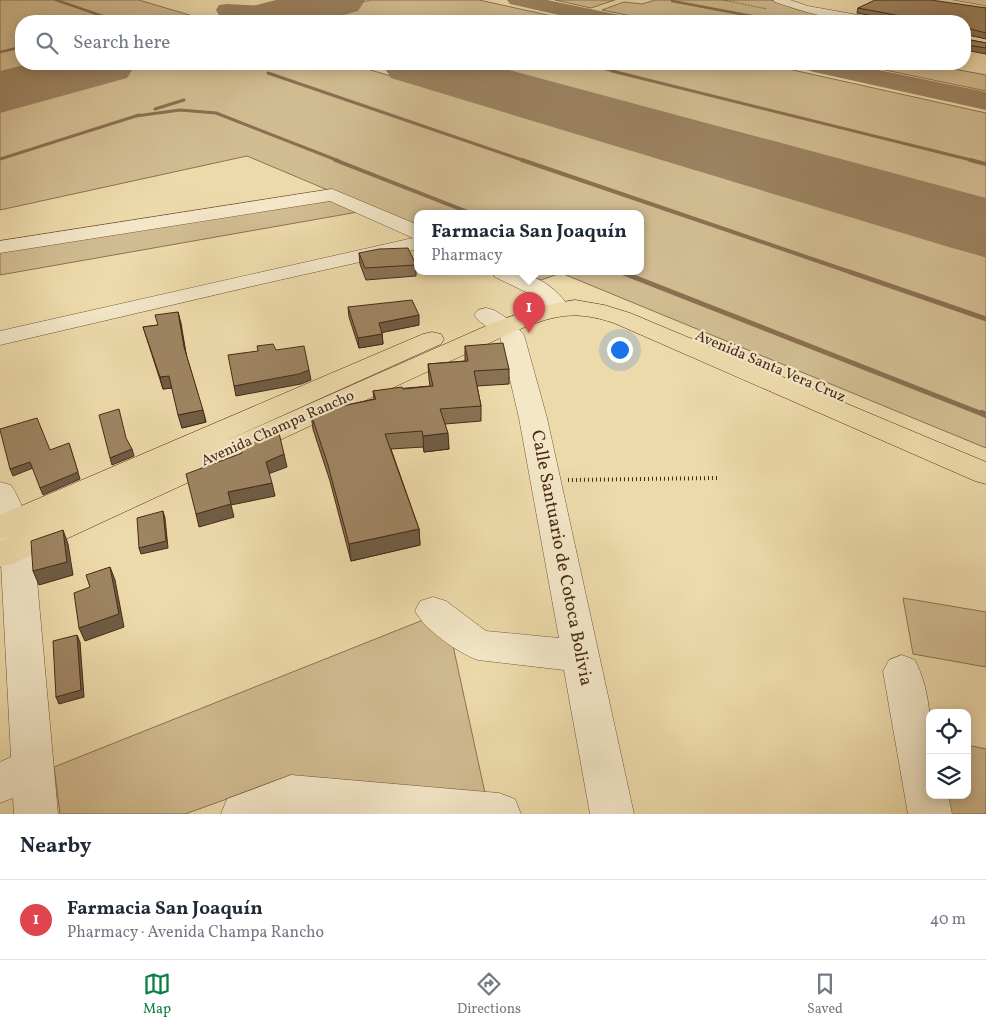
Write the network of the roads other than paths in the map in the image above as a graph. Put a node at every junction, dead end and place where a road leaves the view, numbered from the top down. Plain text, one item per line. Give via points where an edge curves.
1 (779, 0) edge
2 (931, 0) edge
3 (860, 8) edge
4 (984, 14) edge
5 (837, 15) edge
6 (844, 15) edge
7 (971, 40) edge
8 (986, 43) edge
9 (414, 231) edge
10 (414, 244) edge
11 (0, 247) edge
12 (510, 275) edge
13 (553, 302) junction
14 (495, 321) junction
15 (0, 338) edge
16 (986, 457) edge
17 (986, 474) edge
18 (0, 492) edge
19 (7, 538) edge
20 (433, 612) dead end
21 (580, 656) junction
22 (902, 671) dead end
23 (17, 776) edge
24 (36, 814) edge
25 (243, 814) edge
26 (499, 814) edge
27 (612, 814) edge
28 (930, 814) edge

1 - 5 street
2 - 4 street
3 - 6 street
7 - 8 street
9 - 11 street via 332,195
10 - 15 street
12 - 13 street via 536,286
13 - 14 main road, Avenida Champa Rancho
13 - 16 main road, Avenida Santa Vera Cruz via 567,294 611,301
13 - 17 main road, Avenida Santa Vera Cruz via 606,312
14 - 19 main road, Avenida Champa Rancho
14 - 21 street, Calle Santuario de Cotoca Bolivia via 512,335 533,418
18 - 19 street
19 - 23 street
20 - 21 street via 478,645
21 - 27 street, Calle Santuario de Cotoca Bolivia
22 - 28 street
23 - 24 street
25 - 26 street via 291,795

